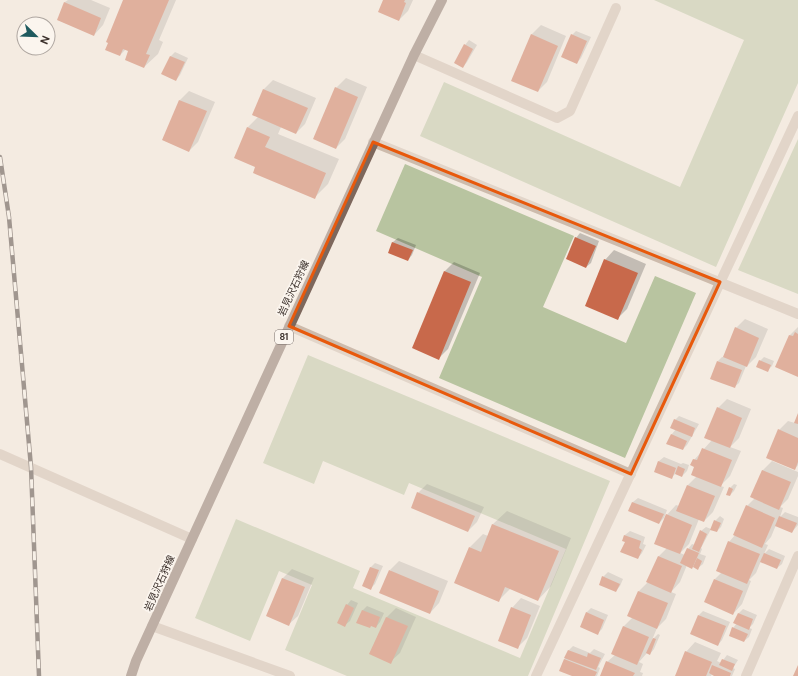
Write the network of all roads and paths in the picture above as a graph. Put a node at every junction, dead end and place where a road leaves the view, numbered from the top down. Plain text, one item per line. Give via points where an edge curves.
1 (442, 0) edge
2 (616, 8) dead end
3 (414, 55) junction
4 (798, 116) edge
5 (373, 142) junction
6 (720, 282) junction
7 (798, 314) edge
8 (289, 326) junction
9 (0, 454) edge
10 (631, 474) junction
11 (192, 539) junction
12 (798, 556) edge
13 (152, 626) junction
14 (131, 676) edge
15 (290, 676) edge
16 (536, 676) edge
17 (746, 676) edge

1 - 3 main road, 岩見沢石狩線 / 81
2 - 3 street via 570,111 557,118
3 - 5 main road, 岩見沢石狩線 / 81
4 - 6 street
5 - 6 street
5 - 8 main road, 岩見沢石狩線 / 81
6 - 7 street
6 - 10 street
8 - 10 street
8 - 11 main road, 岩見沢石狩線 / 81
9 - 11 street
10 - 16 street
11 - 13 main road, 岩見沢石狩線 / 81
12 - 17 street
13 - 14 main road, 岩見沢石狩線 / 81
13 - 15 street

